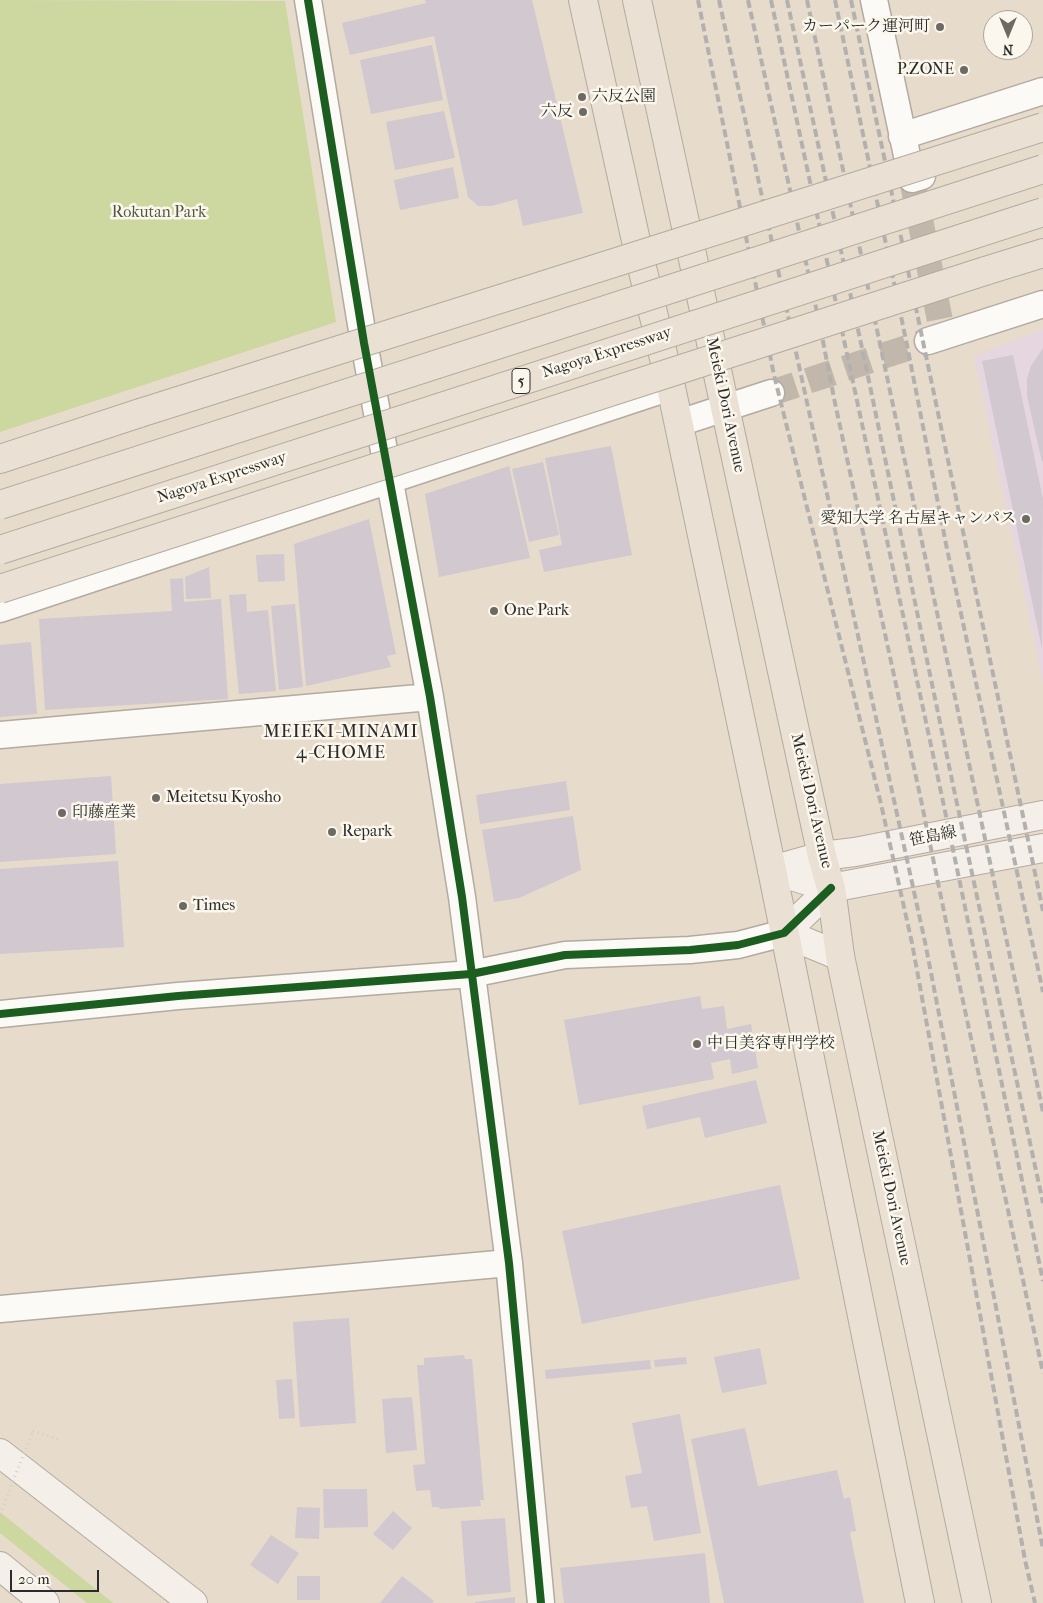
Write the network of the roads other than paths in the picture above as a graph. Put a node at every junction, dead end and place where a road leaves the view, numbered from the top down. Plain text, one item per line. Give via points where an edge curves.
1 (308, 0) edge
2 (583, 0) edge
3 (637, 0) edge
4 (874, 0) edge
5 (1043, 91) edge
6 (1043, 127) edge
7 (902, 136) junction
8 (1043, 139) edge
9 (1043, 169) edge
10 (1043, 212) edge
11 (1043, 253) edge
12 (640, 258) junction
13 (1043, 304) edge
14 (928, 341) tunnel mouth
15 (364, 343) junction
16 (671, 387) junction
17 (771, 393) tunnel mouth
18 (725, 408) junction
19 (679, 423) junction
20 (0, 461) edge
21 (389, 480) junction
22 (0, 505) edge
23 (0, 550) edge
24 (0, 589) edge
25 (0, 609) edge
26 (430, 696) junction
27 (0, 735) edge
28 (1043, 815) edge
29 (1043, 848) edge
30 (822, 856) junction
31 (772, 870) junction
32 (830, 888) junction
33 (784, 933) junction
34 (840, 956) junction
35 (471, 974) junction
36 (0, 1014) edge
37 (509, 1263) junction
38 (0, 1309) edge
39 (0, 1453) edge
40 (0, 1566) edge
41 (45, 1603) edge
42 (192, 1603) edge
43 (541, 1603) edge
44 (920, 1603) edge
45 (977, 1603) edge

1 - 15 street
2 - 12 main road
3 - 18 main road, Meieki Dori Avenue
4 - 7 street
5 - 7 street
6 - 20 main road, bridge via 140,413
7 - 8 street via 912,179
9 - 22 main road, bridge
10 - 23 main road, Nagoya Expressway / 5, bridge
11 - 24 main road, bridge
12 - 15 street
12 - 16 main road
13 - 14 street
15 - 20 street
15 - 21 street
16 - 19 main road
16 - 21 street
17 - 18 street
18 - 19 street
18 - 30 main road, Meieki Dori Avenue
19 - 31 main road
21 - 25 street
21 - 26 street
26 - 27 street
26 - 35 street
28 - 30 street, 笹島線
29 - 32 street, 笹島線
30 - 31 street, 笹島線
30 - 32 main road, Meieki Dori Avenue
31 - 32 street
31 - 33 main road
32 - 33 street
32 - 34 main road, Meieki Dori Avenue
33 - 34 street
33 - 35 street via 738,945 690,950 565,955
33 - 44 main road
34 - 45 main road, Meieki Dori Avenue
35 - 36 street via 178,996
35 - 37 street
37 - 38 street
37 - 43 street
39 - 42 street
40 - 41 street

